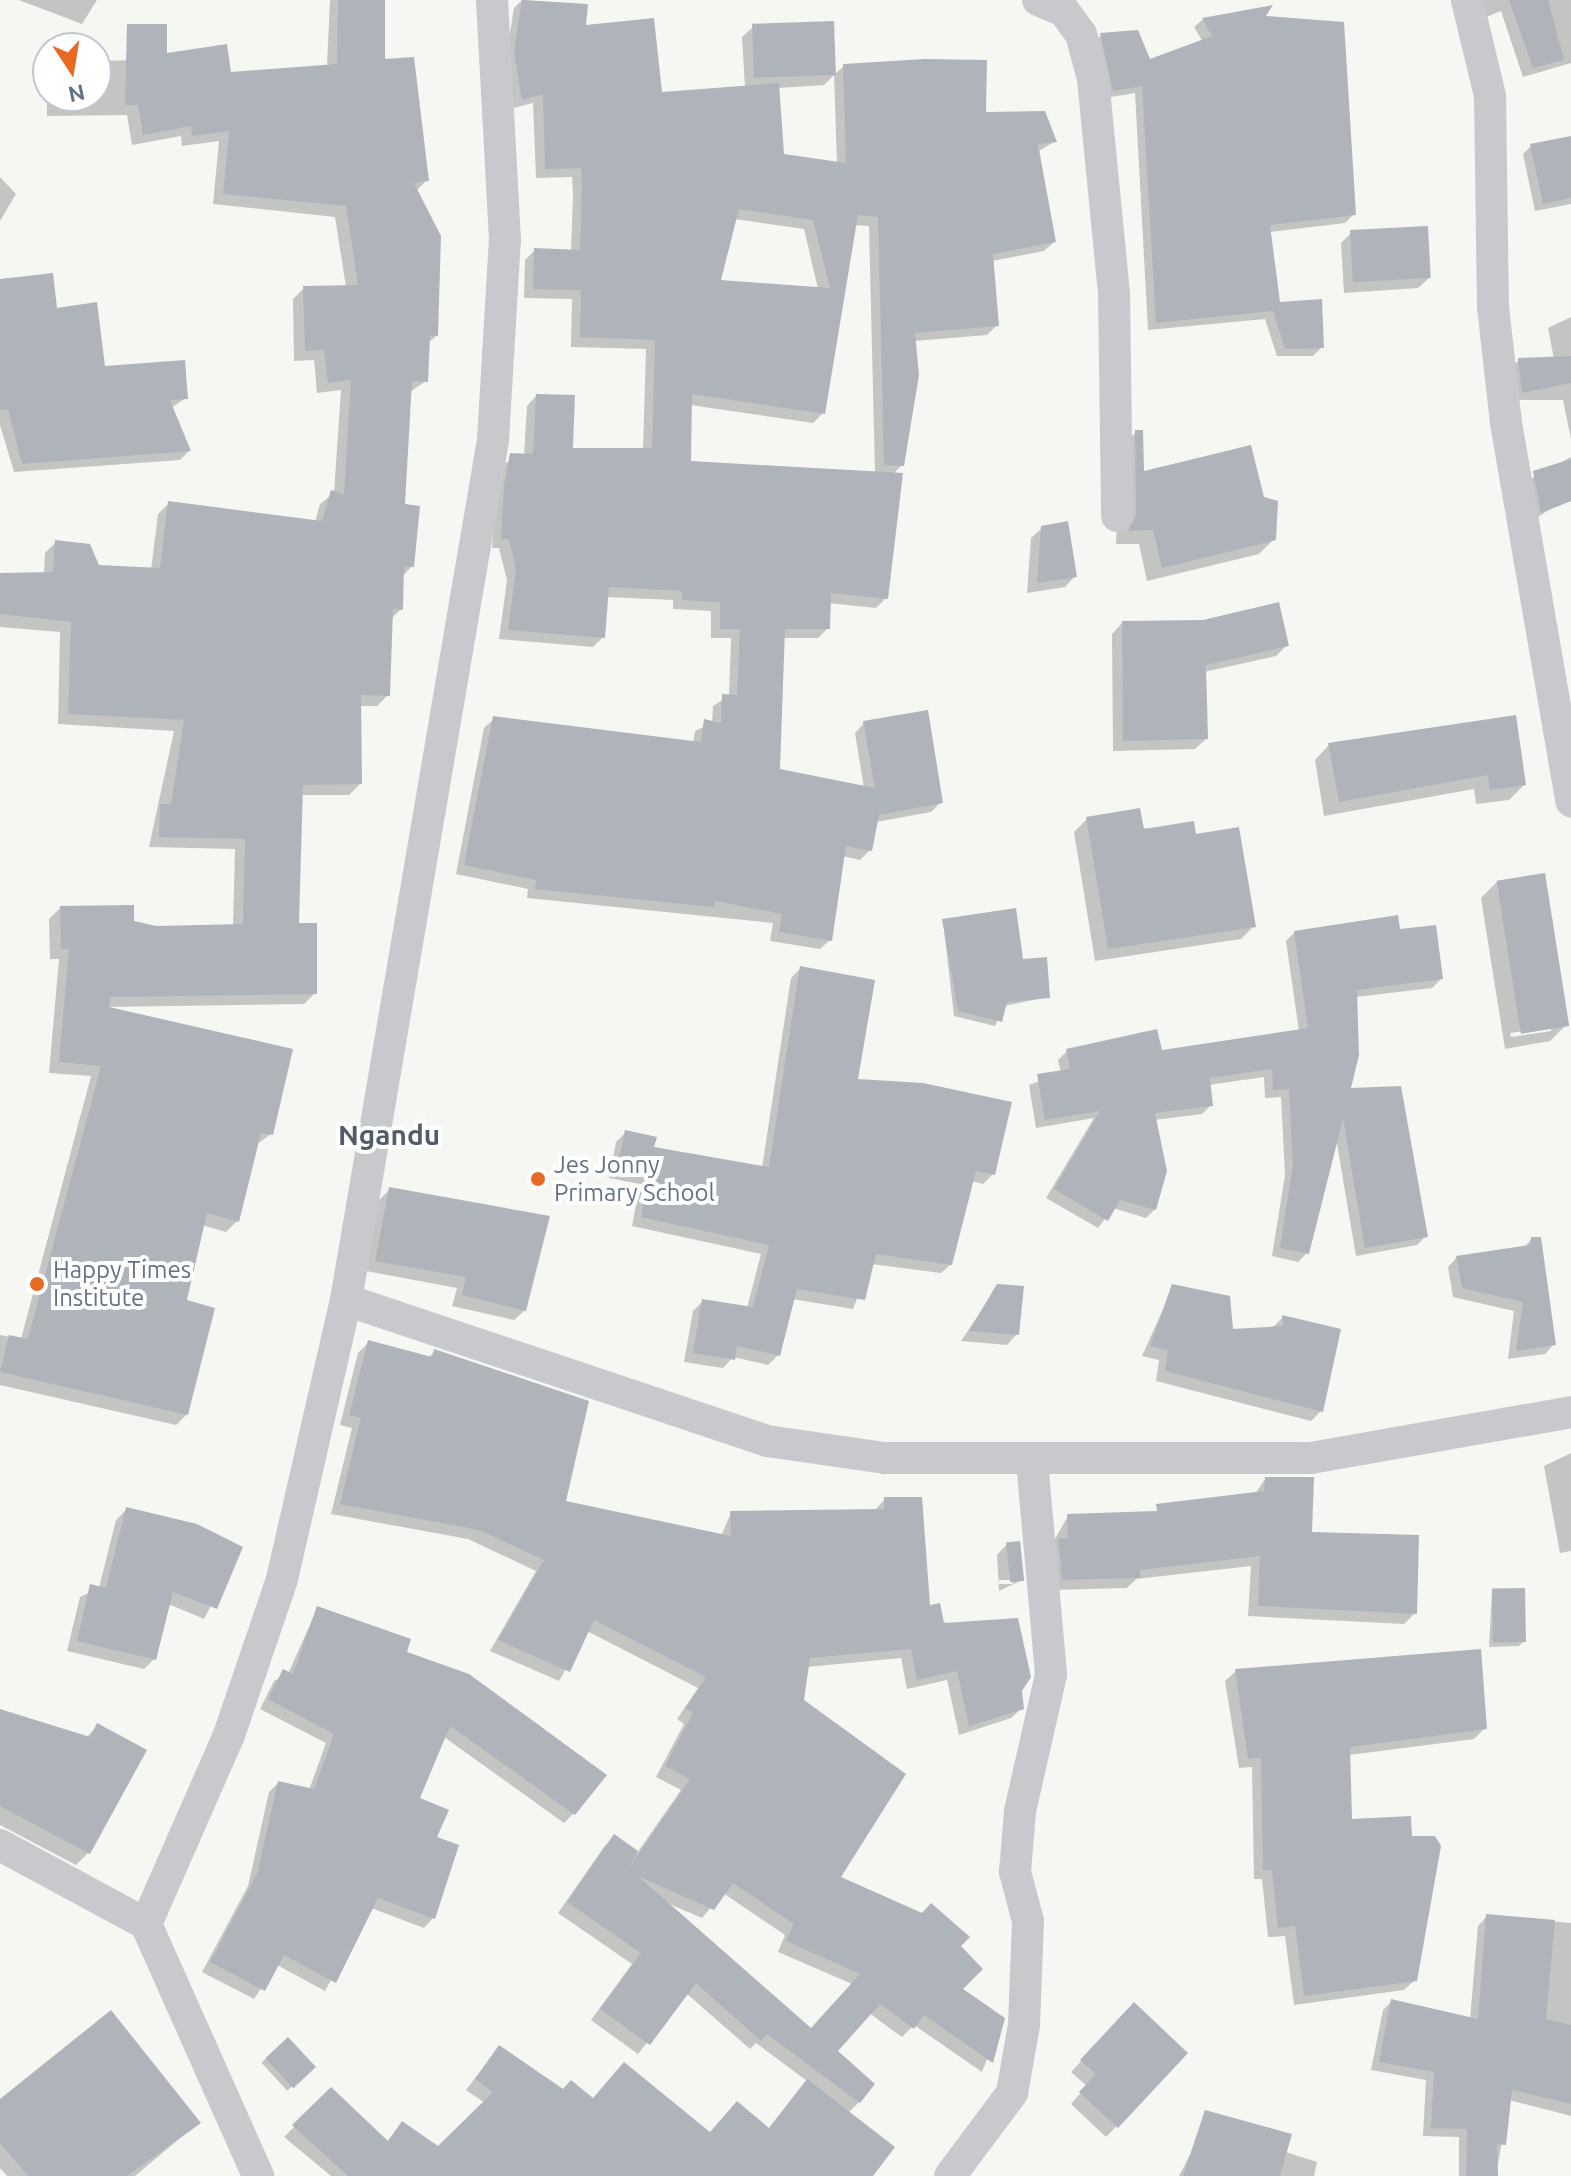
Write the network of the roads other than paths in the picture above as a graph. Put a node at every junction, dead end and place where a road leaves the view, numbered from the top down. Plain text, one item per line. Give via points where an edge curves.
1 (492, 0) edge
2 (1038, 0) edge
3 (1467, 0) edge
4 (1117, 516) dead end
5 (1571, 801) edge
6 (346, 1300) junction
7 (1571, 1412) edge
8 (1032, 1461) junction
9 (0, 1845) edge
10 (146, 1924) junction
11 (258, 2176) edge
12 (950, 2176) edge

1 - 6 street via 505,240 493,440
2 - 4 street via 1064,11 1081,34 1093,79 1114,293
3 - 5 street via 1490,96 1493,307 1506,423
6 - 8 street via 767,1441 885,1458
6 - 10 street via 282,1579 229,1735
7 - 8 street via 1311,1458
8 - 12 street via 1051,1674 1020,1811 1015,1872 1028,1921 1024,2025 1012,2093
9 - 10 street
10 - 11 street

